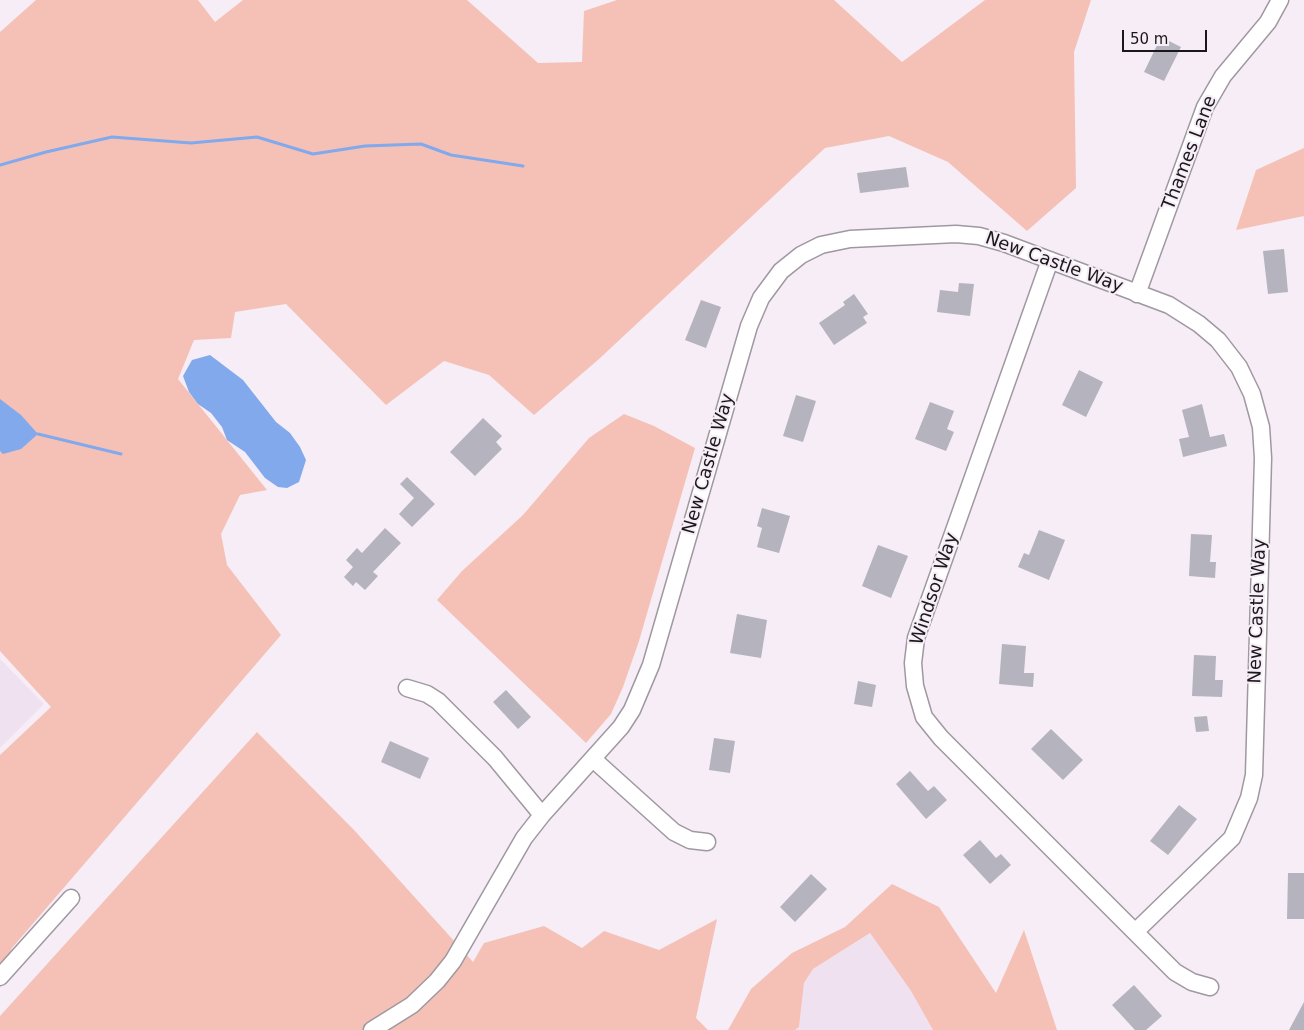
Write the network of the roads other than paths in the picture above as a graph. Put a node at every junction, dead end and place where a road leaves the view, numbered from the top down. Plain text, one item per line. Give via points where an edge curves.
1 (1280, 0) edge
2 (1050, 260) junction
3 (1137, 294) junction
4 (407, 688) dead end
5 (594, 759) junction
6 (542, 815) junction
7 (706, 842) dead end
8 (71, 898) dead end
9 (1135, 932) junction
10 (0, 977) edge
11 (1210, 987) dead end
12 (389, 1026) edge
13 (372, 1030) edge

1 - 3 street, Thames Lane via 1268,22 1223,76 1205,107
2 - 3 street, New Castle Way
2 - 5 street, New Castle Way via 979,236 880,236 821,245 801,255 781,271 761,298 749,326 644,686 621,727
2 - 9 street, Windsor Way via 916,638 915,686 924,717 941,738
3 - 9 street, New Castle Way via 1169,305 1199,324 1218,340 1239,367 1252,394 1261,427 1263,458 1254,775 1249,798 1232,838
4 - 6 street via 438,701 495,758
5 - 6 street, New Castle Way
5 - 7 street via 674,832 690,840
6 - 12 street, New Castle Way via 524,838 453,961 437,981
8 - 10 street
9 - 11 street, Windsor Way via 1175,972
12 - 13 street, New Castle Way

